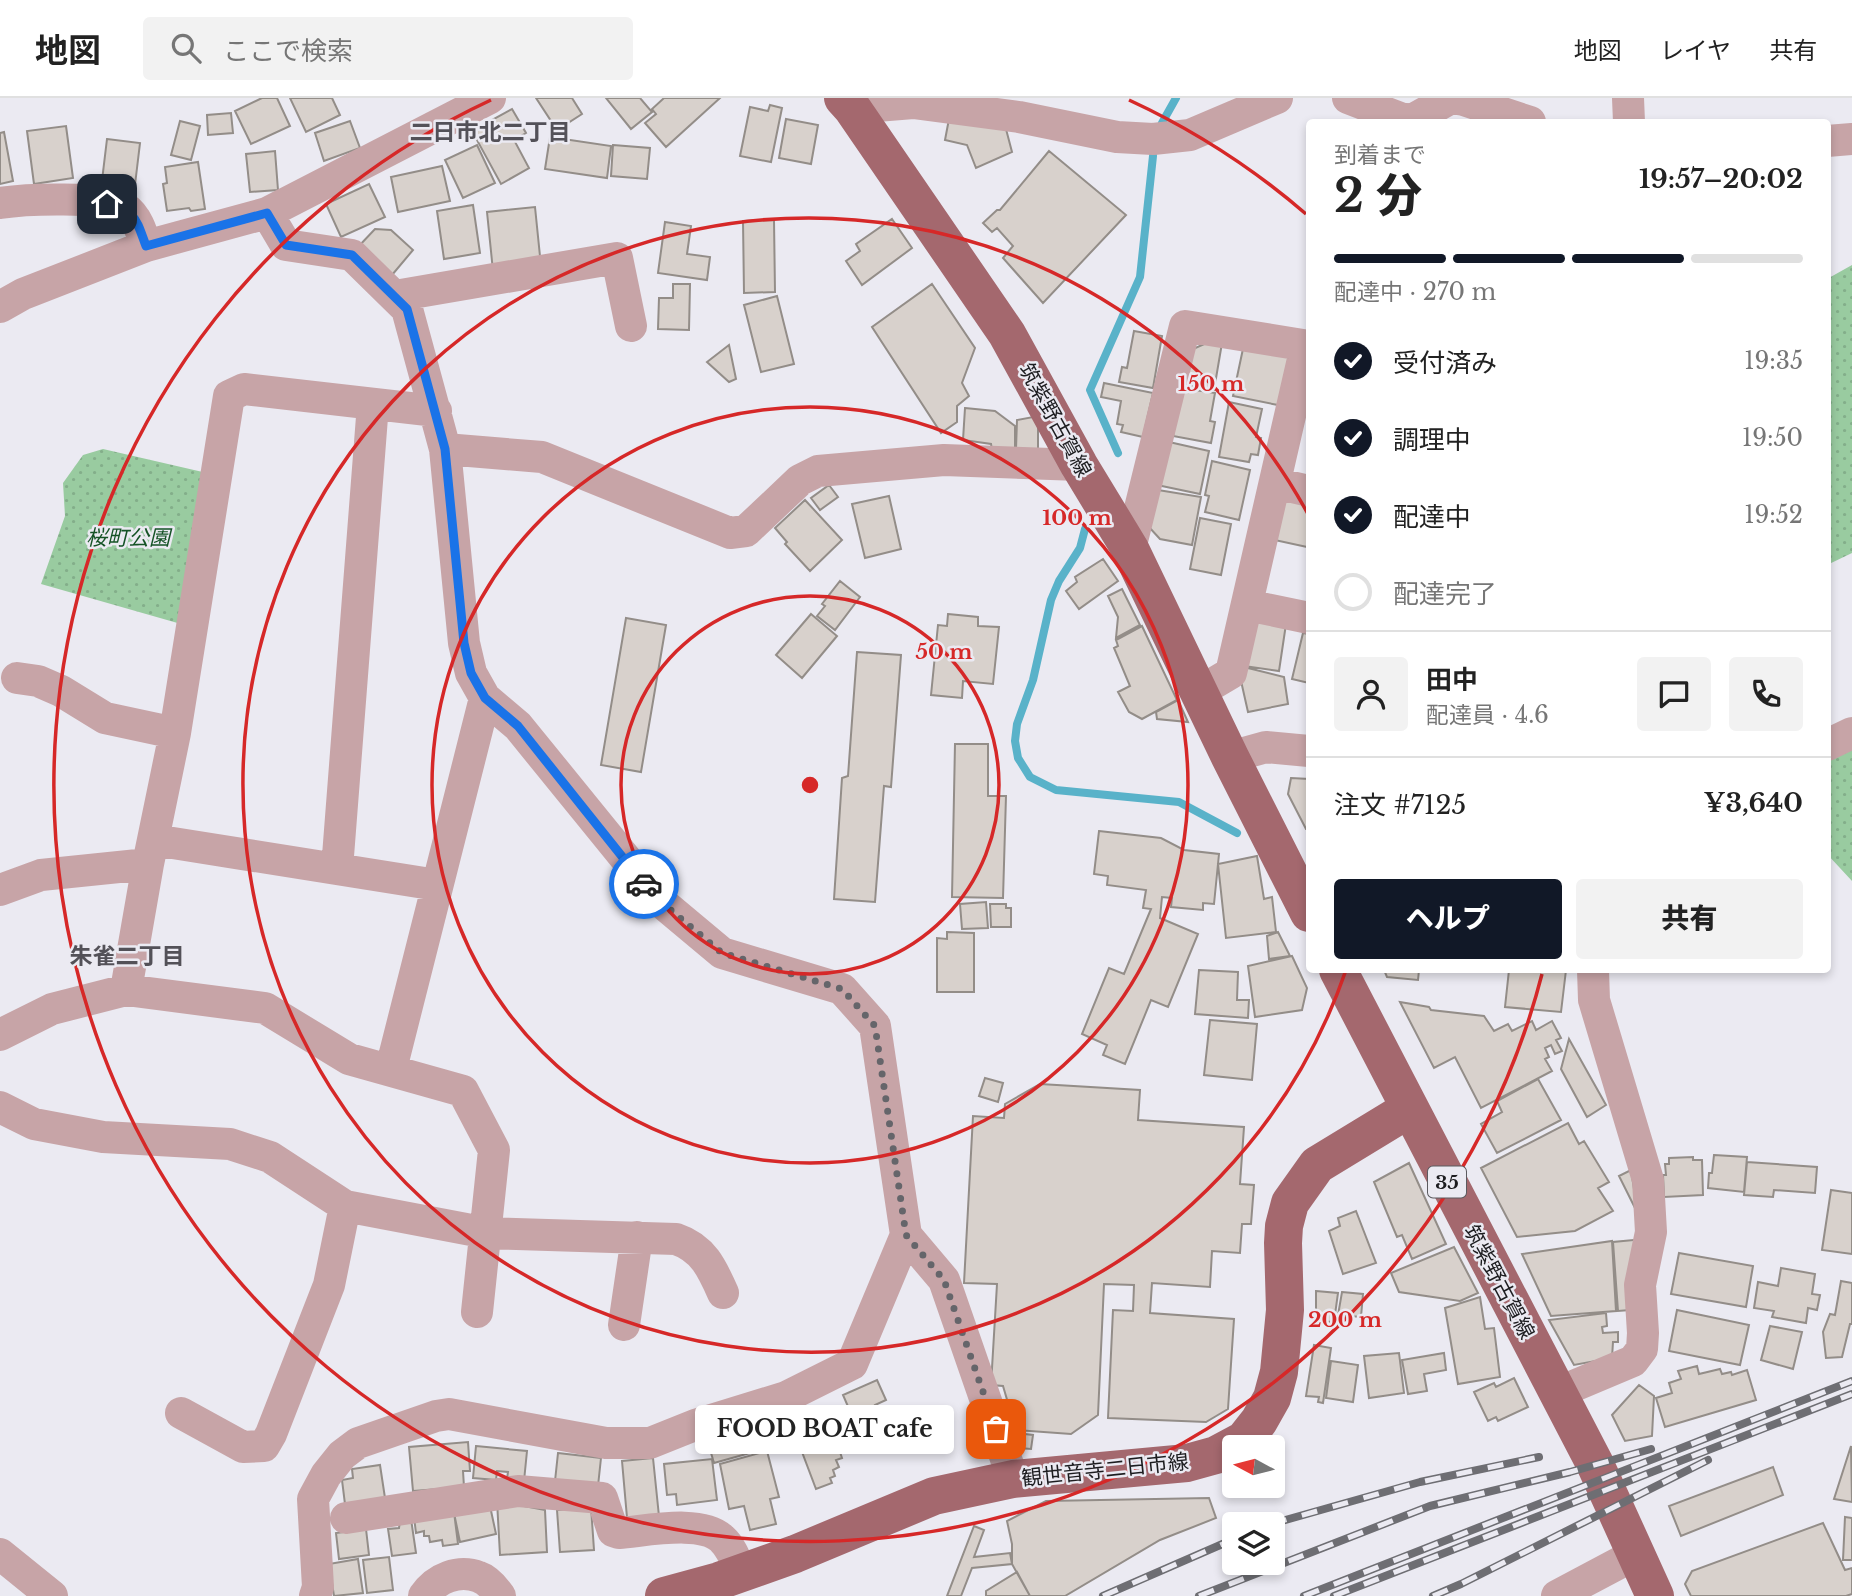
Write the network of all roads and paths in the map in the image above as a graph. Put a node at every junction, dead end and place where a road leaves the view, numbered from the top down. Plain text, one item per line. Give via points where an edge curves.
1 (490, 98) edge
2 (1277, 98) edge
3 (1348, 98) edge
4 (1628, 98) edge
5 (848, 103) edge
6 (1406, 119) edge
7 (1414, 119) edge
8 (1521, 119) edge
9 (1629, 119) edge
10 (1852, 139) edge
11 (1831, 141) edge
12 (0, 203) edge
13 (267, 213) junction
14 (146, 246) junction
15 (395, 296) junction
16 (0, 307) edge
17 (631, 326) dead end
18 (1306, 346) edge
19 (1306, 354) edge
20 (373, 404) junction
21 (436, 411) junction
22 (445, 449) junction
23 (1079, 465) junction
24 (1275, 483) junction
25 (1306, 490) edge
26 (1130, 549) junction
27 (1247, 606) junction
28 (1306, 617) edge
29 (17, 678) dead end
30 (1199, 692) junction
31 (485, 698) junction
32 (175, 733) junction
33 (1852, 733) edge
34 (1831, 743) edge
35 (1306, 751) edge
36 (1230, 757) junction
37 (151, 852) junction
38 (337, 869) junction
39 (437, 885) junction
40 (0, 890) edge
41 (1306, 907) edge
42 (1340, 973) edge
43 (1593, 973) edge
44 (126, 989) junction
45 (0, 1035) edge
46 (391, 1069) junction
47 (0, 1107) edge
48 (1409, 1109) junction
49 (345, 1206) junction
50 (487, 1233) junction
51 (906, 1235) junction
52 (637, 1237) junction
53 (723, 1293) dead end
54 (477, 1312) dead end
55 (624, 1325) dead end
56 (1557, 1394) junction
57 (181, 1413) dead end
58 (1013, 1479) junction
59 (346, 1518) dead end
60 (1636, 1553) junction
61 (0, 1554) edge
62 (725, 1583) edge
63 (1653, 1595) edge
64 (52, 1596) edge
65 (315, 1596) edge
66 (424, 1596) edge
67 (500, 1596) edge
68 (664, 1596) edge
69 (1557, 1596) edge

1 - 13 street
2 - 5 street via 1190,135 1153,139 913,103
3 - 6 street
4 - 9 street
5 - 23 main road, 筑紫野古賀線 via 1007,334
7 - 8 street via 1451,98
10 - 11 street
12 - 14 street via 56,198 125,208 138,222
13 - 14 street
13 - 15 street via 286,245 352,255
14 - 16 street via 23,293
15 - 17 street via 617,258
15 - 21 street via 407,309
18 - 26 street via 1185,326
19 - 24 street
20 - 21 street
20 - 32 street via 244,389 229,396
20 - 38 street
21 - 22 street
22 - 23 street via 542,457 730,533 746,531 800,480 818,471 944,460
22 - 31 street via 464,643 471,673
23 - 26 main road, 筑紫野古賀線
24 - 25 street
24 - 27 street
26 - 30 main road, 筑紫野古賀線
27 - 28 street
27 - 30 street via 1231,673
29 - 32 street via 50,686 105,718
30 - 36 main road, 筑紫野古賀線
31 - 39 street
31 - 51 street via 518,726 661,902 722,953 842,989 875,1026
32 - 37 street
33 - 34 street
35 - 36 street via 1266,747
36 - 41 main road, 筑紫野古賀線
37 - 38 street
37 - 40 street via 41,875
37 - 44 street
38 - 39 street
39 - 46 street
42 - 48 main road, 筑紫野古賀線 / 35
43 - 56 street via 1594,1000 1648,1180 1651,1232 1640,1285 1642,1349 1633,1361
44 - 45 street via 52,1009
44 - 46 street via 265,1008 349,1059
46 - 50 street via 463,1091 494,1150
47 - 49 street via 34,1124 103,1137 230,1144 270,1157
48 - 56 main road, 筑紫野古賀線 / 35
48 - 58 main road, 観世音寺二日市線 via 1317,1165 1290,1203 1284,1226 1285,1311 1279,1373 1272,1398 1244,1440 1187,1463
49 - 50 street
49 - 57 street via 329,1285 264,1446 243,1447
50 - 52 street
50 - 54 street
51 - 58 street via 944,1280
51 - 65 street via 852,1364 786,1396 650,1443 606,1443 449,1414 358,1443 342,1455 313,1499
52 - 53 street via 676,1239 695,1248 711,1265
52 - 55 street
56 - 60 main road, 筑紫野古賀線 / 35
58 - 62 main road, 観世音寺二日市線 via 934,1496
59 - 62 street via 517,1490 601,1498 613,1531 619,1533 704,1528 720,1536 728,1545
60 - 63 main road, 筑紫野古賀線 / 35
60 - 69 street
61 - 64 street
62 - 68 main road, 観世音寺二日市線
66 - 67 street via 442,1579 457,1574 480,1577

